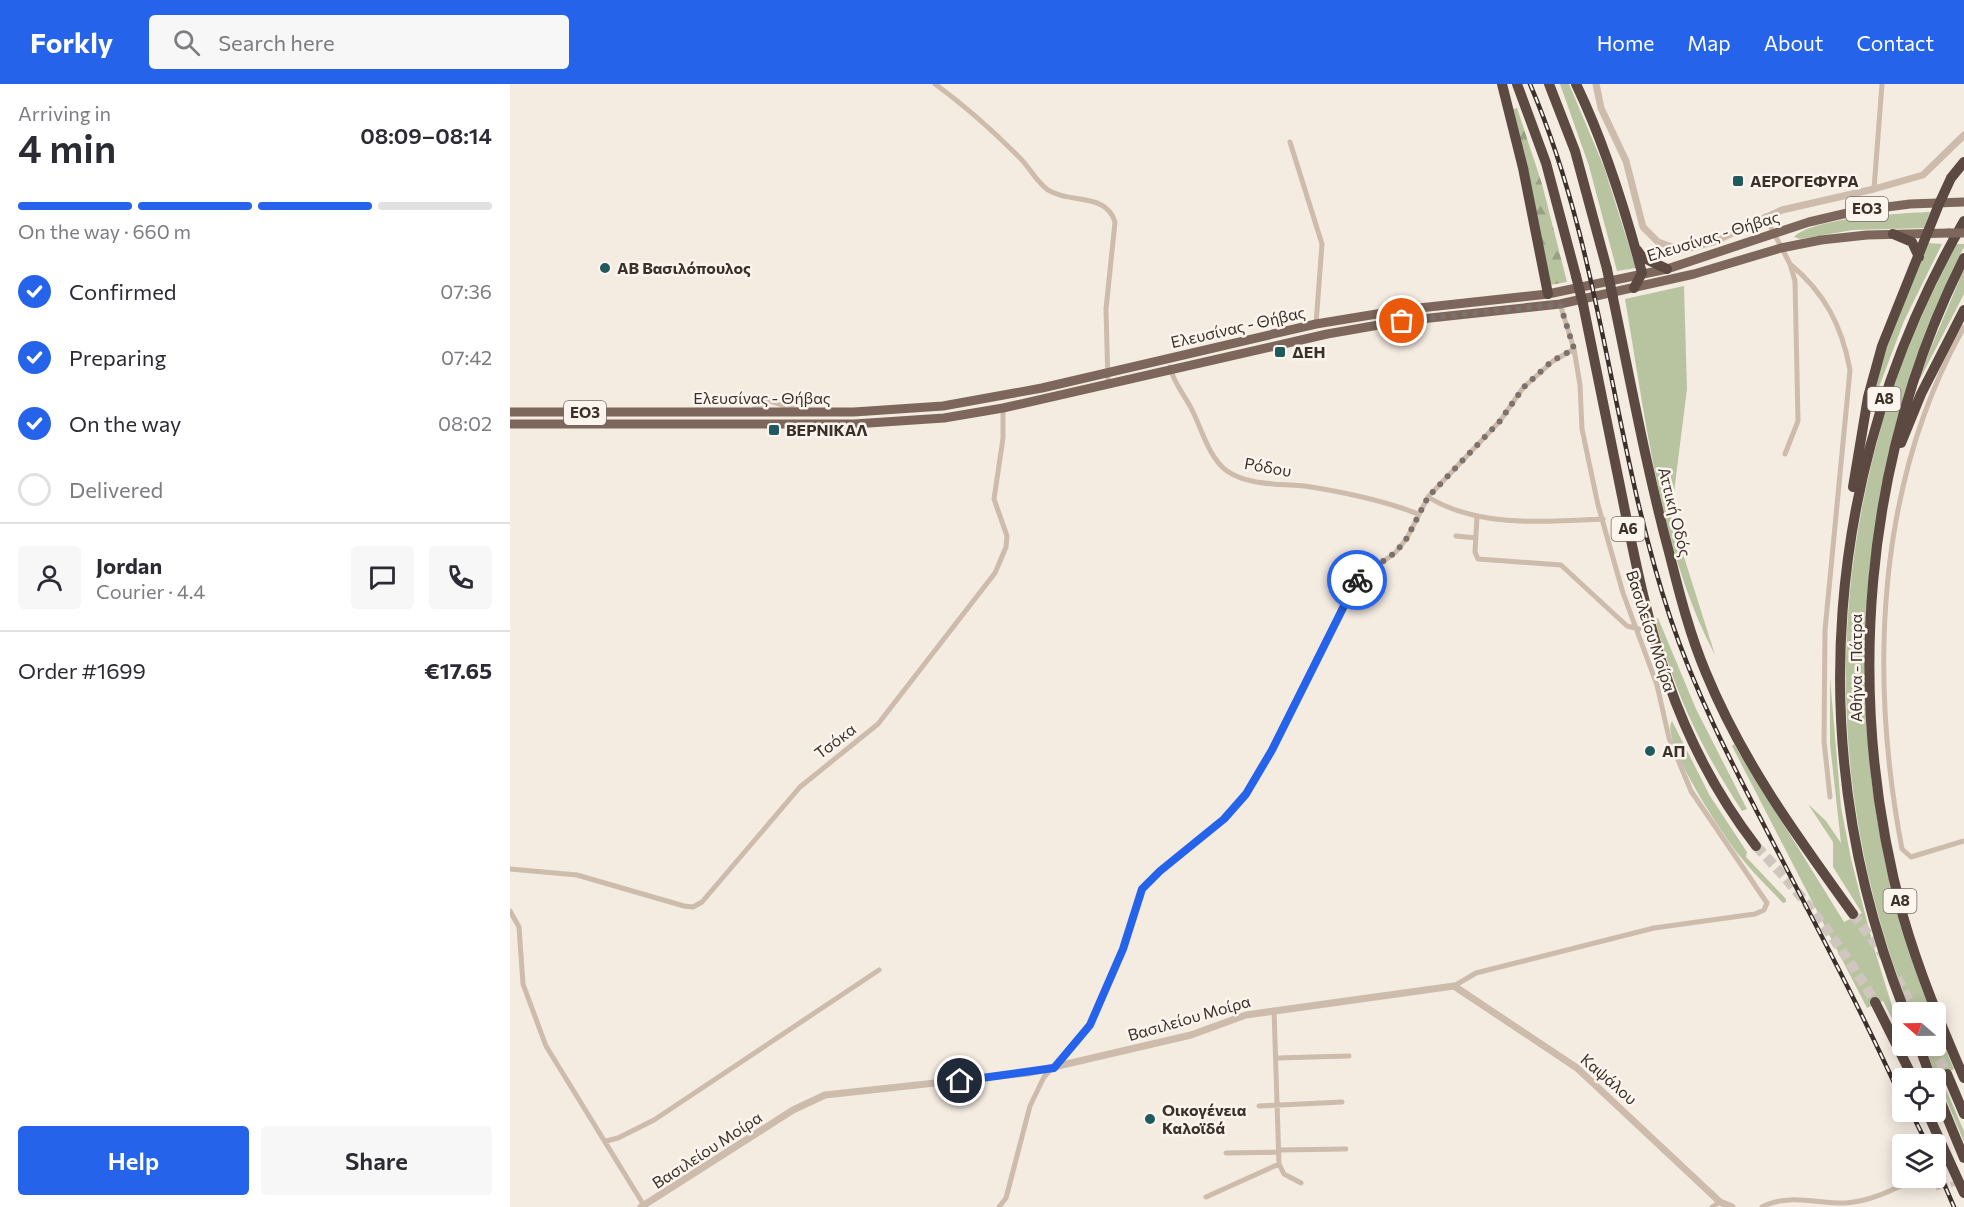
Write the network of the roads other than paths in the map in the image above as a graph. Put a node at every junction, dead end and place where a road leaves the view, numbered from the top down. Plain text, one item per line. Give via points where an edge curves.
1 (934, 84) edge
2 (1502, 84) edge
3 (1517, 84) edge
4 (1549, 84) edge
5 (1576, 84) edge
6 (1596, 84) edge
7 (1882, 84) edge
8 (1964, 135) edge
9 (1290, 142) dead end
10 (1964, 162) edge
11 (1874, 189) junction
12 (1964, 202) edge
13 (1939, 204) junction
14 (1765, 216) junction
15 (1964, 221) edge
16 (1964, 233) edge
17 (1774, 234) junction
18 (1893, 234) junction
19 (1928, 234) junction
20 (1781, 248) junction
21 (1636, 249) junction
22 (1919, 257) junction
23 (1964, 258) edge
24 (1790, 264) junction
25 (1667, 268) junction
26 (1642, 273) junction
27 (1634, 288) junction
28 (1548, 294) junction
29 (1560, 304) junction
30 (1964, 310) edge
31 (1316, 324) junction
32 (1964, 327) edge
33 (1574, 349) junction
34 (1169, 359) junction
35 (1170, 370) junction
36 (1106, 373) junction
37 (1108, 385) junction
38 (1003, 408) junction
39 (510, 412) edge
40 (510, 424) edge
41 (1785, 453) dead end
42 (1888, 476) junction
43 (1428, 497) junction
44 (1418, 514) junction
45 (1477, 516) junction
46 (1603, 519) junction
47 (1456, 536) dead end
48 (1476, 537) junction
49 (1842, 589) junction
50 (1639, 629) junction
51 (1830, 796) dead end
52 (1964, 841) edge
53 (1756, 846) tunnel mouth
54 (510, 869) edge
55 (510, 911) edge
56 (1853, 914) tunnel mouth
57 (879, 970) dead end
58 (1454, 986) junction
59 (1875, 1002) tunnel mouth
60 (1902, 1002) edge
61 (1274, 1010) junction
62 (1349, 1056) dead end
63 (1276, 1058) junction
64 (1054, 1068) junction
65 (1907, 1068) edge
66 (1947, 1074) tunnel mouth
67 (1964, 1078) edge
68 (1342, 1102) dead end
69 (1278, 1105) junction
70 (1259, 1106) dead end
71 (1964, 1114) edge
72 (1946, 1115) edge
73 (1932, 1122) edge
74 (606, 1141) junction
75 (1346, 1149) dead end
76 (1280, 1151) junction
77 (1226, 1153) dead end
78 (1964, 1158) edge
79 (1279, 1164) junction
80 (1301, 1183) dead end
81 (1892, 1188) edge
82 (1964, 1192) edge
83 (1206, 1197) dead end
84 (1720, 1202) junction
85 (643, 1207) edge
86 (999, 1207) edge
87 (1712, 1207) edge
88 (1732, 1207) edge
89 (1762, 1207) edge

1 - 36 street via 1020,157 1048,190 1097,202 1113,217
2 - 28 highway
3 - 53 highway, Α6, bridge via 1545,163 1583,304 1635,564 1660,663 1694,749
4 - 56 highway, Αττική Οδός / Α6, bridge via 1575,151 1607,269 1656,503 1686,616 1706,673 1759,777
5 - 21 highway via 1605,152
6 - 14 street via 1601,108 1626,161 1642,227 1649,236 1669,248 1693,249
7 - 11 street
8 - 11 street via 1923,175
9 - 31 street via 1322,244
10 - 13 highway
11 - 14 street
12 - 13 main road, Ελευσίνας - Θήβας / ΕΟ3
13 - 17 main road, Ελευσίνας - Θήβας / ΕΟ3 via 1856,211
13 - 19 highway
14 - 17 street
15 - 49 highway, Αθήνα - Πάτρα / Α8 via 1917,313 1886,392 1857,498
16 - 19 main road, Ελευσίνας - Θήβας / ΕΟ3, bridge
17 - 20 street
17 - 25 main road, Ελευσίνας - Θήβας / ΕΟ3
18 - 19 main road, Ελευσίνας - Θήβας / ΕΟ3
18 - 20 main road, Ελευσίνας - Θήβας / ΕΟ3
18 - 22 highway via 1912,242
19 - 22 highway
20 - 24 street
20 - 27 main road, Ελευσίνας - Θήβας / ΕΟ3
21 - 25 highway via 1642,257
21 - 26 highway
22 - 49 highway via 1875,369 1848,522
23 - 42 highway, Αθήνα - Πάτρα / Α8 via 1917,370
24 - 41 street via 1795,281 1798,421
24 - 51 street via 1831,308 1845,342 1850,370 1825,630 1824,741
25 - 26 main road, Ελευσίνας - Θήβας / ΕΟ3
26 - 27 highway
26 - 28 main road, Ελευσίνας - Θήβας / ΕΟ3
27 - 29 main road, Ελευσίνας - Θήβας / ΕΟ3
28 - 29 main road
28 - 31 main road, Ελευσίνας - Θήβας / ΕΟ3
29 - 33 street, Βασιλείου Μοίρα
29 - 35 main road, Ελευσίνας - Θήβας / ΕΟ3 via 1365,327
30 - 42 highway via 1921,394
31 - 34 main road, Ελευσίνας - Θήβας / ΕΟ3
32 - 52 street via 1937,379 1905,474 1889,569 1885,654 1888,750 1902,849 1911,857
33 - 43 street via 1552,361 1523,388 1500,421
33 - 46 street, Βασιλείου Μοίρα via 1585,449
34 - 35 street
34 - 36 main road, Ελευσίνας - Θήβας / ΕΟ3
35 - 37 main road, Ελευσίνας - Θήβας / ΕΟ3
35 - 44 street, Ρόδου via 1216,460 1227,471 1251,480 1376,499
36 - 37 street
36 - 39 main road, Ελευσίνας - Θήβας / ΕΟ3 via 943,406 879,412
37 - 38 main road, Ελευσίνας - Θήβας / ΕΟ3
38 - 40 main road, Ελευσίνας - Θήβας / ΕΟ3 via 878,423
38 - 54 street, Τσόκα via 994,499 1007,536 995,573 878,724 800,787 702,903 684,906 570,874
42 - 67 highway, Αθήνα - Πάτρα / Α8 via 1876,545 1870,615 1876,780 1890,862 1908,933 1923,981
43 - 44 street
43 - 45 street
44 - 64 street via 1396,552 1353,584 1272,750 1246,794 1224,819 1142,889 1123,949 1090,1025
45 - 46 street
45 - 48 street
46 - 50 street, Βασιλείου Μοίρα via 1623,593
47 - 48 street
48 - 50 street via 1478,559 1564,566 1627,626
49 - 60 highway, Αθήνα - Πάτρα / Α8 via 1839,685 1850,811 1872,915
50 - 58 street, Βασιλείου Μοίρα via 1683,778 1719,835 1764,894 1767,907 1761,913 1747,916 1654,928 1476,973
55 - 74 street via 519,927 523,984 541,1033
57 - 74 street via 654,1120
58 - 61 street, Βασιλείου Μοίρα
58 - 84 street, Καψάλου via 1577,1068
59 - 65 highway
61 - 63 street
61 - 64 street, Βασιλείου Μοίρα via 1246,1015 1191,1035
62 - 63 street
63 - 69 street
64 - 85 street, Βασιλείου Μοίρα via 825,1095 793,1110
64 - 86 street via 1044,1077 1030,1106 1008,1191
66 - 71 highway
68 - 69 street
69 - 70 street
69 - 76 street
72 - 78 highway
73 - 82 highway
74 - 85 street
75 - 76 street
76 - 77 street
76 - 79 street
79 - 80 street via 1284,1174
79 - 83 street
81 - 89 street via 1862,1200 1786,1200
84 - 87 street
84 - 88 street, Καψάλου

